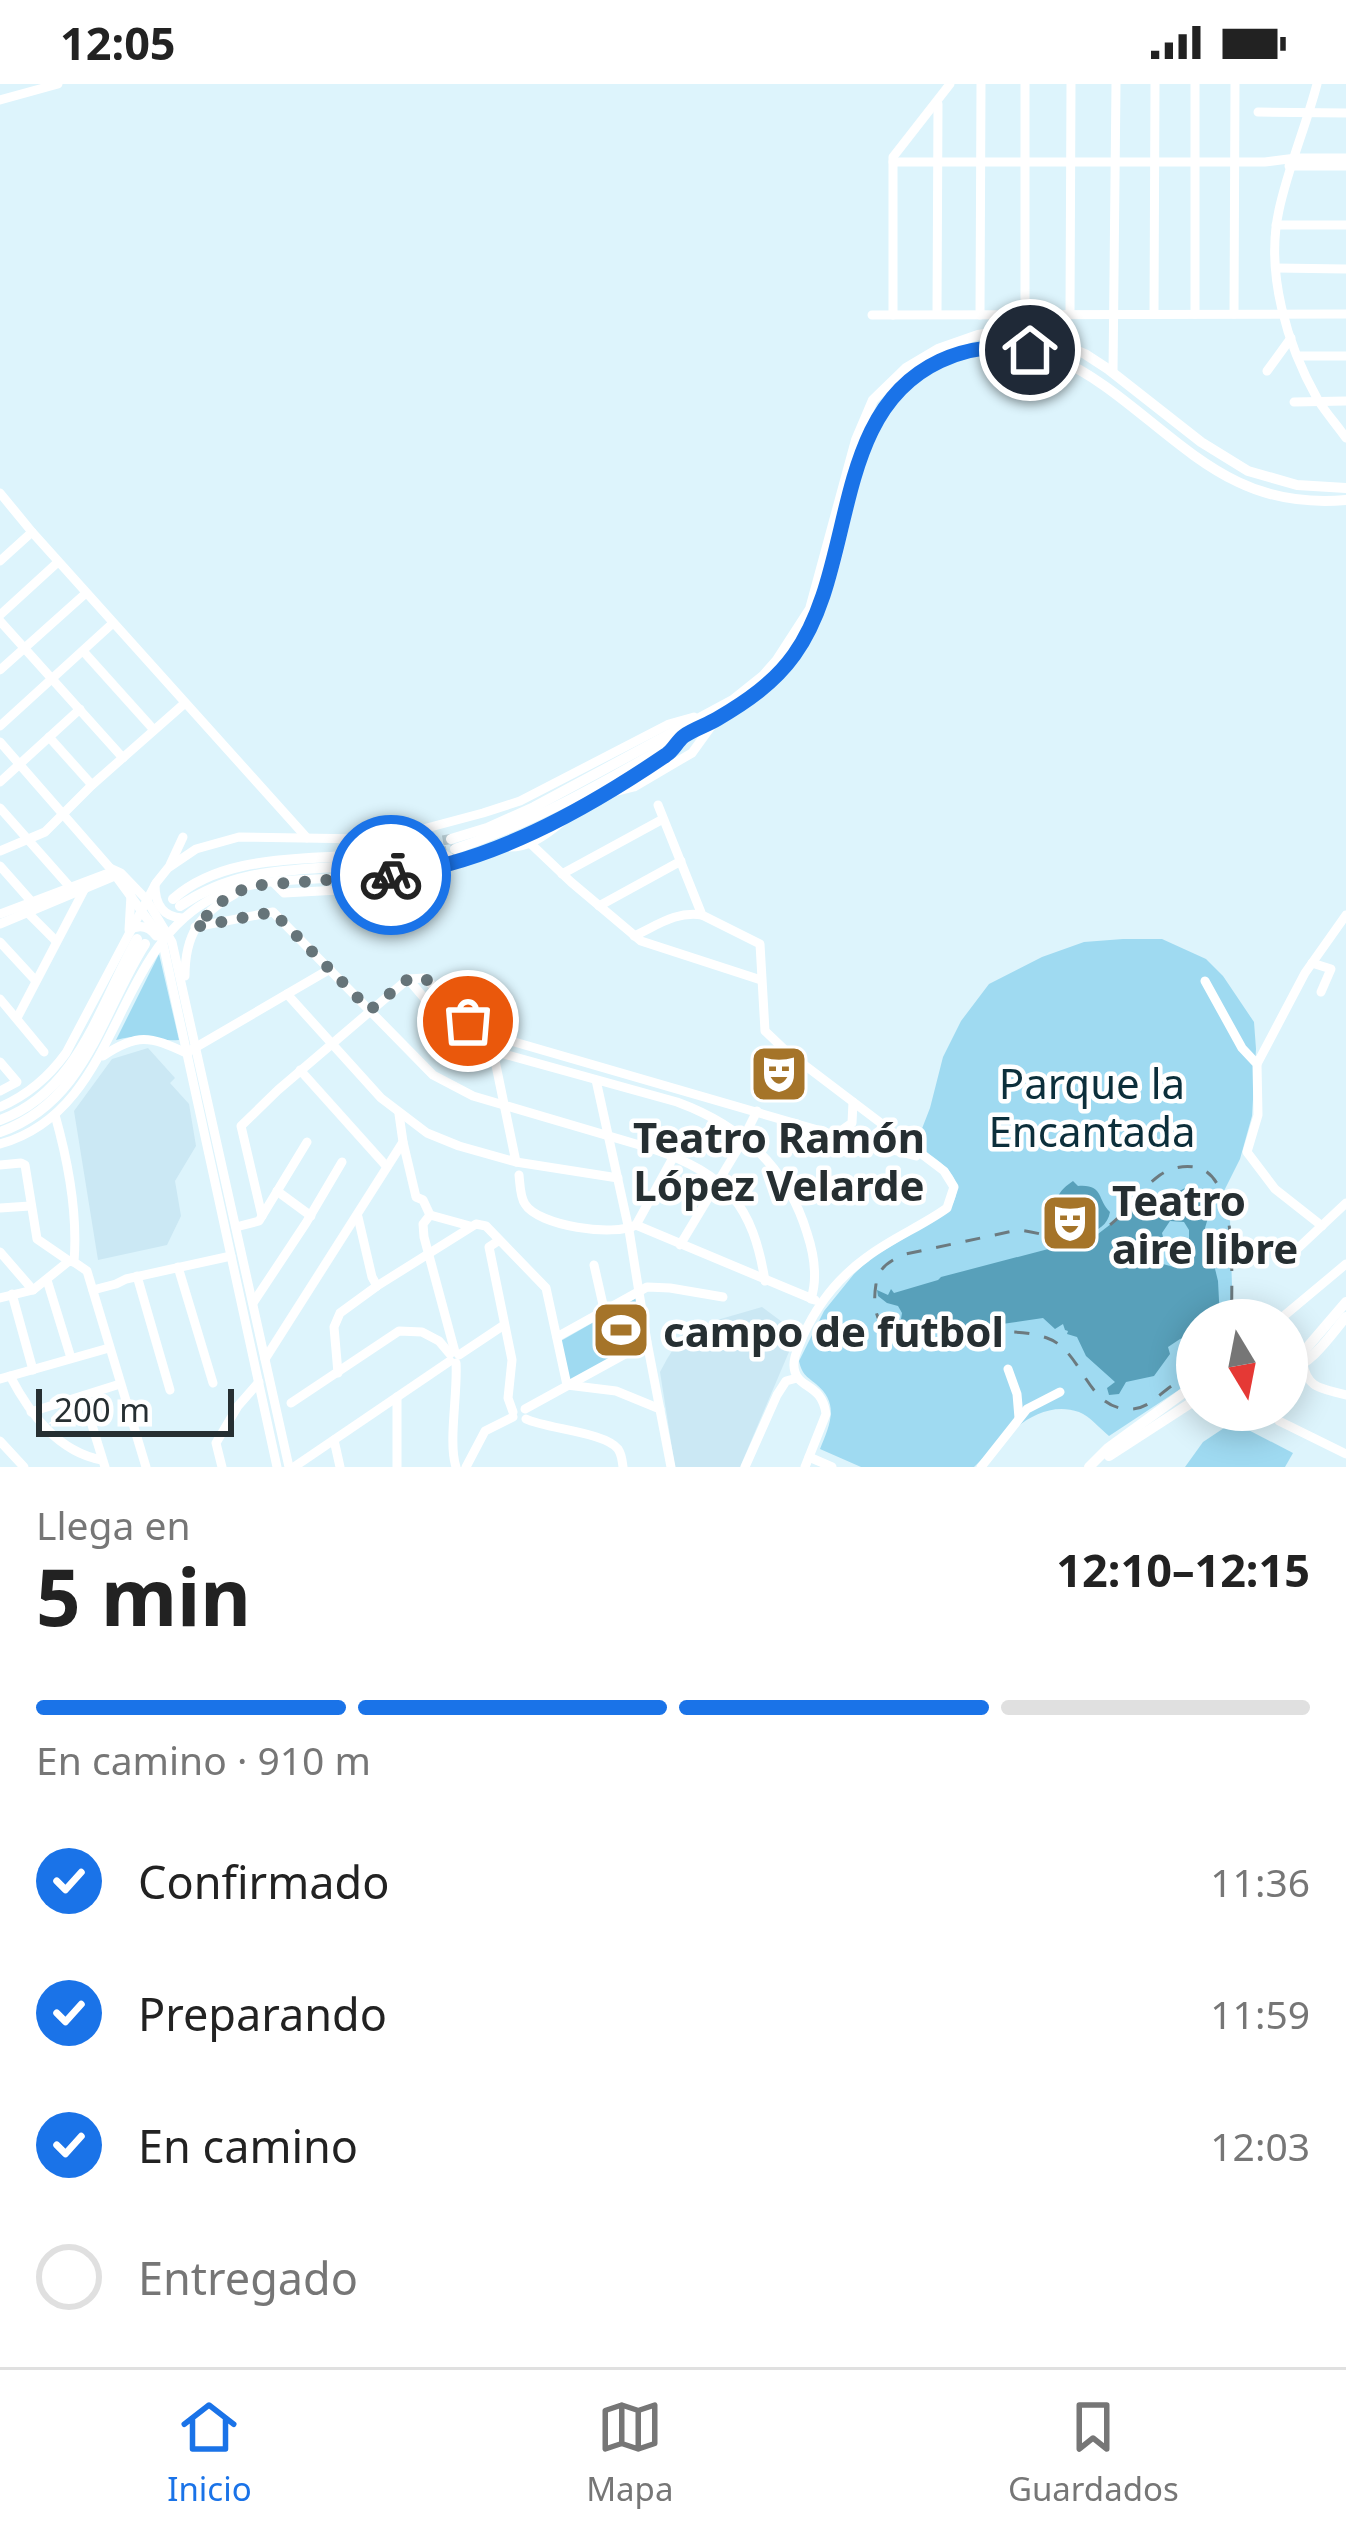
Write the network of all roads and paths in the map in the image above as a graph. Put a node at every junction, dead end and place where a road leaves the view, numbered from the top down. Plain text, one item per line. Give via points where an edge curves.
1 (58, 84) edge
2 (950, 84) edge
3 (981, 84) edge
4 (1025, 84) edge
5 (1071, 84) edge
6 (1116, 84) edge
7 (1155, 84) edge
8 (1195, 84) edge
9 (1235, 84) edge
10 (1317, 84) edge
11 (0, 100) edge
12 (938, 100) junction
13 (1258, 112) dead end
14 (1346, 112) edge
15 (1309, 113) junction
16 (1025, 161) junction
17 (1070, 161) junction
18 (1115, 161) junction
19 (893, 162) junction
20 (1154, 162) junction
21 (1294, 162) junction
22 (1346, 162) edge
23 (937, 163) junction
24 (981, 163) junction
25 (1194, 163) junction
26 (1235, 163) junction
27 (1276, 225) junction
28 (1346, 225) edge
29 (1276, 268) junction
30 (1346, 269) edge
31 (937, 314) junction
32 (1070, 314) junction
33 (1113, 314) junction
34 (1154, 314) junction
35 (1195, 314) junction
36 (1234, 314) junction
37 (1283, 314) junction
38 (1346, 314) edge
39 (872, 315) dead end
40 (892, 315) junction
41 (980, 315) junction
42 (1025, 315) junction
43 (1292, 338) junction
44 (1298, 356) junction
45 (1346, 356) edge
46 (1267, 371) dead end
47 (1113, 373) junction
48 (1318, 401) junction
49 (1346, 401) edge
50 (1294, 402) dead end
51 (1346, 438) edge
52 (1346, 488) edge
53 (0, 493) edge
54 (1346, 500) edge
55 (32, 532) junction
56 (0, 561) edge
57 (58, 562) junction
58 (86, 593) junction
59 (0, 618) edge
60 (113, 623) junction
61 (25, 648) junction
62 (83, 650) junction
63 (0, 670) edge
64 (52, 679) junction
65 (185, 703) junction
66 (80, 709) junction
67 (710, 717) junction
68 (0, 726) edge
69 (154, 730) junction
70 (50, 736) junction
71 (681, 737) junction
72 (0, 742) edge
73 (123, 758) junction
74 (20, 764) junction
75 (0, 782) edge
76 (92, 785) junction
77 (609, 792) junction
78 (658, 805) dead end
79 (0, 808) edge
80 (578, 808) junction
81 (63, 814) junction
82 (663, 819) junction
83 (414, 832) junction
84 (388, 836) junction
85 (183, 837) dead end
86 (307, 838) junction
87 (31, 839) junction
88 (348, 840) junction
89 (531, 844) junction
90 (498, 846) junction
91 (0, 850) edge
92 (454, 850) junction
93 (681, 861) junction
94 (0, 866) edge
95 (169, 868) junction
96 (349, 870) junction
97 (416, 871) junction
98 (115, 872) junction
99 (562, 874) junction
100 (390, 875) junction
101 (155, 883) junction
102 (69, 886) junction
103 (249, 886) junction
104 (84, 890) junction
105 (134, 892) junction
106 (144, 903) junction
107 (599, 906) junction
108 (30, 907) junction
109 (178, 908) junction
110 (0, 914) edge
111 (702, 915) junction
112 (1346, 915) edge
113 (0, 924) edge
114 (195, 927) junction
115 (634, 936) junction
116 (150, 938) junction
117 (56, 941) junction
118 (0, 942) edge
119 (1312, 963) junction
120 (330, 969) junction
121 (408, 979) junction
122 (35, 980) junction
123 (761, 980) junction
124 (1205, 981) dead end
125 (1321, 992) dead end
126 (185, 994) junction
127 (287, 994) junction
128 (0, 999) edge
129 (370, 1010) junction
130 (17, 1018) junction
131 (332, 1042) junction
132 (192, 1050) junction
133 (493, 1051) junction
134 (44, 1052) dead end
135 (98, 1059) junction
136 (0, 1061) edge
137 (1257, 1064) junction
138 (300, 1070) junction
139 (623, 1072) junction
140 (596, 1080) junction
141 (619, 1086) junction
142 (0, 1091) edge
143 (853, 1102) junction
144 (504, 1106) junction
145 (0, 1107) edge
146 (757, 1111) junction
147 (55, 1114) junction
148 (399, 1114) junction
149 (0, 1120) edge
150 (0, 1132) edge
151 (608, 1135) junction
152 (835, 1135) junction
153 (744, 1137) junction
154 (307, 1142) dead end
155 (403, 1142) junction
156 (0, 1144) edge
157 (674, 1156) junction
158 (923, 1158) junction
159 (342, 1162) dead end
160 (516, 1162) junction
161 (0, 1165) edge
162 (386, 1167) junction
163 (519, 1175) dead end
164 (618, 1178) junction
165 (718, 1180) junction
166 (277, 1191) junction
167 (1346, 1203) edge
168 (30, 1206) junction
169 (0, 1208) edge
170 (357, 1215) junction
171 (430, 1215) junction
172 (262, 1216) junction
173 (310, 1216) junction
174 (470, 1226) junction
175 (1322, 1226) junction
176 (236, 1227) junction
177 (633, 1228) junction
178 (498, 1241) junction
179 (680, 1245) junction
180 (0, 1252) edge
181 (1295, 1252) dead end
182 (430, 1253) junction
183 (236, 1255) junction
184 (72, 1261) junction
185 (1346, 1264) edge
186 (594, 1265) dead end
187 (178, 1267) junction
188 (137, 1276) junction
189 (47, 1280) junction
190 (766, 1281) junction
191 (377, 1286) junction
192 (33, 1290) junction
193 (93, 1290) junction
194 (640, 1290) junction
195 (6, 1296) edge
196 (723, 1297) dead end
197 (1304, 1299) edge
198 (816, 1300) junction
199 (1346, 1302) edge
200 (253, 1303) junction
201 (604, 1309) junction
202 (1346, 1317) edge
203 (504, 1325) junction
204 (557, 1336) junction
205 (647, 1342) junction
206 (1308, 1346) edge
207 (109, 1348) junction
208 (454, 1357) junction
209 (71, 1358) junction
210 (266, 1359) junction
211 (1308, 1359) edge
212 (33, 1370) junction
213 (1008, 1370) dead end
214 (338, 1373) junction
215 (5, 1378) edge
216 (791, 1379) junction
217 (1308, 1379) edge
218 (259, 1382) junction
219 (213, 1383) dead end
220 (120, 1384) junction
221 (567, 1385) junction
222 (170, 1390) dead end
223 (1060, 1392) dead end
224 (1346, 1395) edge
225 (83, 1396) junction
226 (398, 1397) junction
227 (1176, 1398) edge
228 (291, 1403) dead end
229 (660, 1409) junction
230 (31, 1412) junction
231 (1176, 1413) edge
232 (525, 1414) junction
233 (513, 1415) junction
234 (1019, 1418) junction
235 (1299, 1431) edge
236 (334, 1440) junction
237 (0, 1441) edge
238 (1346, 1454) edge
239 (807, 1462) edge
240 (104, 1464) edge
241 (24, 1467) edge
242 (146, 1467) edge
243 (222, 1467) edge
244 (277, 1467) edge
245 (292, 1467) edge
246 (340, 1467) edge
247 (397, 1467) edge
248 (456, 1467) edge
249 (466, 1467) edge
250 (623, 1467) edge
251 (671, 1467) edge
252 (745, 1467) edge
253 (832, 1467) edge
254 (981, 1467) edge
255 (1089, 1467) edge
256 (1099, 1467) edge

1 - 11 street
2 - 12 street
3 - 24 street
4 - 16 street
5 - 17 street
6 - 18 street
7 - 20 street
8 - 25 street
9 - 26 street
10 - 15 street
12 - 19 street
12 - 23 street
13 - 15 street
14 - 15 street
15 - 21 street
16 - 17 street
16 - 24 street
16 - 42 street
17 - 18 street
17 - 32 street
18 - 20 street
18 - 33 street
19 - 23 street
19 - 40 street
20 - 25 street
20 - 34 street
21 - 22 street
21 - 26 street
21 - 27 street
23 - 24 street
23 - 31 street
24 - 41 street
25 - 26 street
25 - 35 street
26 - 36 street
27 - 28 street
27 - 29 street
29 - 30 street
29 - 37 street
31 - 40 street
31 - 41 street
32 - 33 street
32 - 42 street
33 - 34 street
33 - 47 street
34 - 35 street
35 - 36 street
36 - 37 street
37 - 38 street
37 - 43 street
39 - 40 street
41 - 42 street
43 - 44 street
43 - 46 street
44 - 45 street
44 - 48 street
47 - 52 main road via 1248,471
47 - 67 main road via 1052,340 1005,331 938,349 906,368 873,400 856,440 810,609 763,676
48 - 49 street
48 - 50 street
48 - 51 street
53 - 55 street
54 - 67 main road via 1298,499 1238,482 1061,360 1019,348 956,354 914,377 884,408 862,451 826,590 794,654 772,680
55 - 56 street
55 - 57 street
57 - 58 street
57 - 59 street
58 - 60 street
58 - 61 street
59 - 61 street
60 - 62 street
60 - 65 street
61 - 63 street
61 - 64 street
62 - 64 street
62 - 69 street
64 - 66 street
64 - 68 street
65 - 69 street
65 - 86 street
66 - 70 street
66 - 73 street
67 - 71 main road
67 - 77 street via 692,753 634,787
67 - 83 street via 669,724 520,801
67 - 92 main road
69 - 73 street
70 - 74 street
70 - 76 street
71 - 77 street via 673,751
71 - 92 main road via 531,821
72 - 74 street
73 - 76 street
74 - 75 street
74 - 81 street
76 - 81 street
77 - 80 street
78 - 82 street
79 - 87 street
80 - 89 street
80 - 90 street
81 - 87 street
81 - 98 street
82 - 93 street
82 - 99 street
83 - 84 street
83 - 92 street via 439,851
83 - 97 street via 424,853
84 - 88 street
84 - 100 street via 378,853
85 - 95 street
86 - 88 street
86 - 95 street via 239,836 196,849
87 - 91 street
87 - 102 street
88 - 96 street via 360,853 360,870
89 - 90 street
89 - 99 street
90 - 92 street
92 - 97 street
93 - 107 street
93 - 111 street
94 - 108 street
95 - 101 street
96 - 100 street
96 - 103 street via 339,890
96 - 109 main road via 269,862 220,872 196,883
97 - 100 street
98 - 102 street
98 - 104 street
98 - 105 street
99 - 107 street
101 - 105 street
101 - 106 street
101 - 109 street via 160,908
102 - 108 street
103 - 109 street
103 - 114 street
104 - 108 street
104 - 117 street
105 - 106 street
105 - 116 street
106 - 116 street
106 - 116 street
107 - 115 street
108 - 110 street
108 - 113 street
108 - 117 street
109 - 116 street
111 - 115 street via 674,916
111 - 123 street via 760,944
112 - 119 street
114 - 120 street via 273,912
114 - 126 street
115 - 123 street
116 - 126 street
116 - 132 street
116 - 135 street
116 - 145 street via 55,1069
116 - 149 main road via 64,1075 32,1105
116 - 150 main road via 69,1084 39,1113
117 - 122 street
118 - 122 street
119 - 125 street via 1331,969
119 - 137 street
120 - 127 street
120 - 129 street
121 - 129 street
121 - 133 street via 455,1028
121 - 139 street via 425,978 490,1034
122 - 130 street
123 - 143 street via 765,1031
124 - 137 street
126 - 132 street
127 - 131 street
127 - 132 street
128 - 130 street
129 - 131 street
129 - 144 street via 433,1075
130 - 134 street
131 - 138 street
131 - 148 street
132 - 135 street via 136,1039
132 - 176 street
132 - 183 street
133 - 140 street
133 - 144 street
135 - 147 street
136 - 142 street via 17,1082
137 - 175 street via 1258,1115 1247,1152 1275,1189
138 - 162 street
138 - 172 street via 241,1126
139 - 141 street
139 - 146 street
140 - 141 street
140 - 151 street
141 - 153 street via 705,1113
143 - 152 street via 852,1123
143 - 158 street
144 - 151 street
144 - 160 street
146 - 152 street
146 - 153 street
147 - 156 street
147 - 184 street via 75,1229
148 - 155 street
148 - 160 street via 427,1133
151 - 157 street
151 - 164 street
152 - 158 street
153 - 165 street
153 - 198 street via 782,1177 802,1218
154 - 166 street
155 - 162 street
155 - 171 street via 416,1197
157 - 165 street
157 - 177 street
158 - 198 street via 952,1181 948,1206 870,1254
159 - 173 street
160 - 164 street
161 - 168 street via 25,1165
162 - 170 street
163 - 177 street via 527,1208 582,1229
164 - 177 street
165 - 179 street
165 - 190 street via 754,1230
166 - 172 street
166 - 173 street
167 - 175 street
168 - 169 street
168 - 184 street via 37,1239
170 - 191 street
170 - 210 street
171 - 174 street
171 - 182 street via 423,1224
172 - 176 street
173 - 200 street
174 - 178 street via 486,1226
174 - 182 street
175 - 181 street
176 - 183 street
177 - 179 street
177 - 194 street
178 - 203 street via 489,1247
178 - 204 street via 546,1288
179 - 190 street
180 - 192 street
182 - 191 street
182 - 208 street
183 - 187 street
183 - 200 street
183 - 218 street
184 - 189 street
184 - 193 street via 87,1271
185 - 197 street
186 - 201 street
187 - 188 street
187 - 219 street
188 - 193 street
188 - 222 street
189 - 192 street
189 - 209 street
190 - 198 street
191 - 214 street via 340,1313
192 - 195 street
193 - 207 street
194 - 196 street
194 - 201 street
194 - 205 street
195 - 212 street
198 - 216 street
199 - 206 main road
200 - 210 street
201 - 204 street
202 - 211 main road
203 - 208 street
203 - 233 street
204 - 221 street
205 - 221 street
205 - 229 street
207 - 209 street
207 - 220 street
208 - 214 street via 422,1332 399,1331
208 - 226 street
208 - 248 street
209 - 212 street
210 - 245 street
212 - 215 street
213 - 234 street
214 - 228 street
215 - 230 street
216 - 239 street via 819,1393 826,1407
216 - 252 street
217 - 224 street
218 - 243 street via 216,1443
218 - 244 street
220 - 225 street
220 - 242 street
221 - 229 street via 616,1391
221 - 232 street
223 - 234 street
225 - 230 street
225 - 240 street
226 - 236 street
226 - 247 street
227 - 255 main road
229 - 251 street
230 - 240 street via 59,1441
231 - 256 main road
232 - 233 street via 518,1407
232 - 250 street via 609,1442
233 - 249 street via 484,1431
234 - 254 street
235 - 238 street
236 - 245 street
236 - 246 street
237 - 241 street
239 - 253 street

